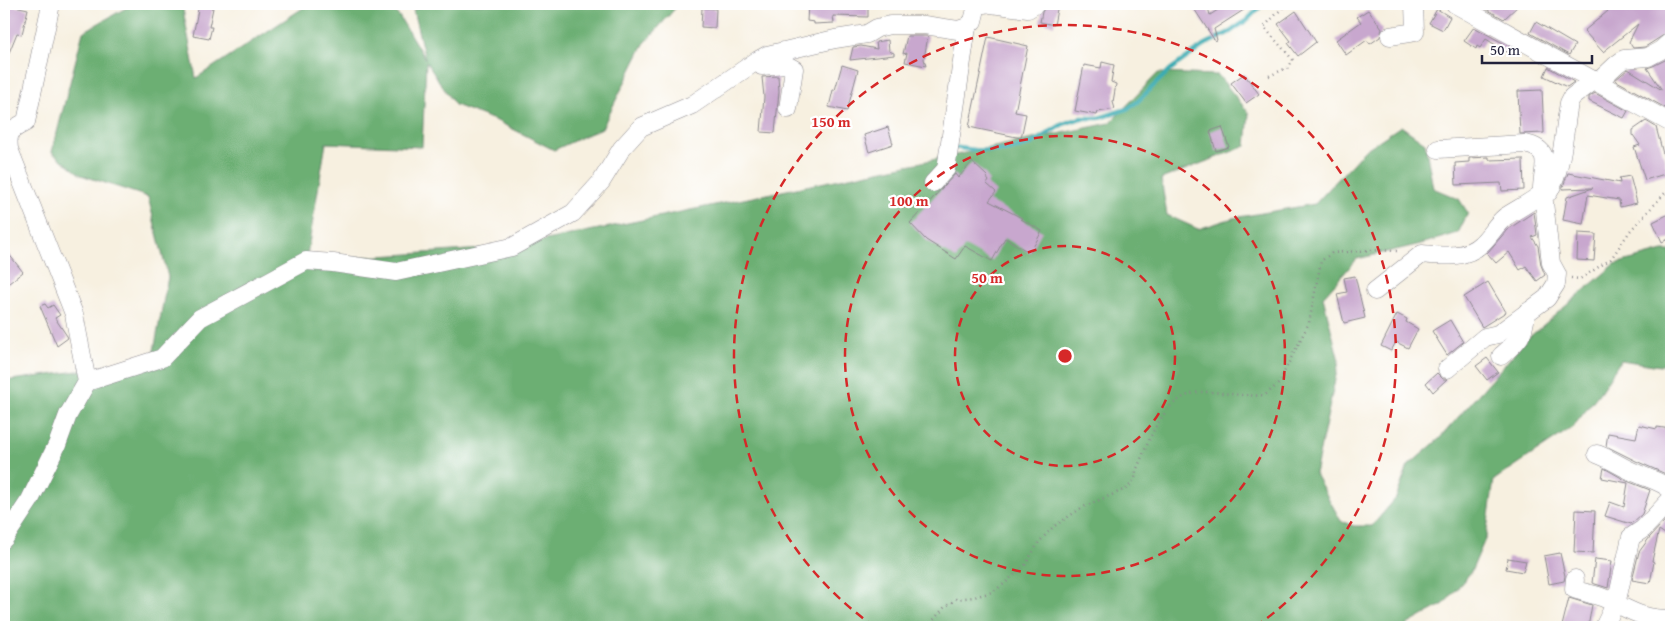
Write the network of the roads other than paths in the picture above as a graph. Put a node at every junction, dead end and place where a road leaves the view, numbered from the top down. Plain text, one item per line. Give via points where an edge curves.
1 (51, 4) edge
2 (985, 4) edge
3 (991, 4) edge
4 (1036, 4) edge
5 (1414, 4) edge
6 (1455, 4) edge
7 (967, 27) junction
8 (1390, 36) dead end
9 (1671, 41) edge
10 (758, 60) junction
11 (1596, 81) junction
12 (788, 109) dead end
13 (1671, 123) edge
14 (1438, 149) dead end
15 (934, 183) dead end
16 (1543, 198) junction
17 (1375, 291) dead end
18 (1526, 313) junction
19 (1501, 356) dead end
20 (1447, 369) dead end
21 (87, 382) junction
22 (1597, 454) dead end
23 (1671, 490) edge
24 (1671, 499) edge
25 (4, 539) edge
26 (1575, 580) dead end
27 (1615, 604) junction
28 (1671, 620) edge
29 (1604, 627) edge
30 (1666, 627) edge

1 - 21 street via 26,122 12,129 8,138 9,149 74,314
2 - 7 street via 979,4
3 - 4 street via 1028,9
5 - 8 street via 1415,32
6 - 11 street
7 - 10 street via 958,30 890,25 867,34 767,55
7 - 15 street via 946,169
9 - 11 street via 1652,56 1624,59
10 - 12 street via 762,66 785,64 794,69
10 - 21 street via 692,105 641,127 622,148 601,182 573,213 512,247 396,272 306,261 200,318 162,358
11 - 13 street
11 - 16 street via 1572,97 1569,103 1553,185
14 - 16 street via 1524,144 1537,148 1545,159
16 - 17 street via 1504,218 1480,245 1468,253 1422,254
16 - 18 street via 1556,284 1547,298
18 - 19 street via 1525,328 1519,341
18 - 20 street via 1498,334 1484,337
21 - 25 street via 68,415 30,500
22 - 23 street via 1659,481
24 - 27 street via 1632,537
26 - 27 street via 1574,589
27 - 28 street via 1635,614
27 - 29 street
28 - 30 street

